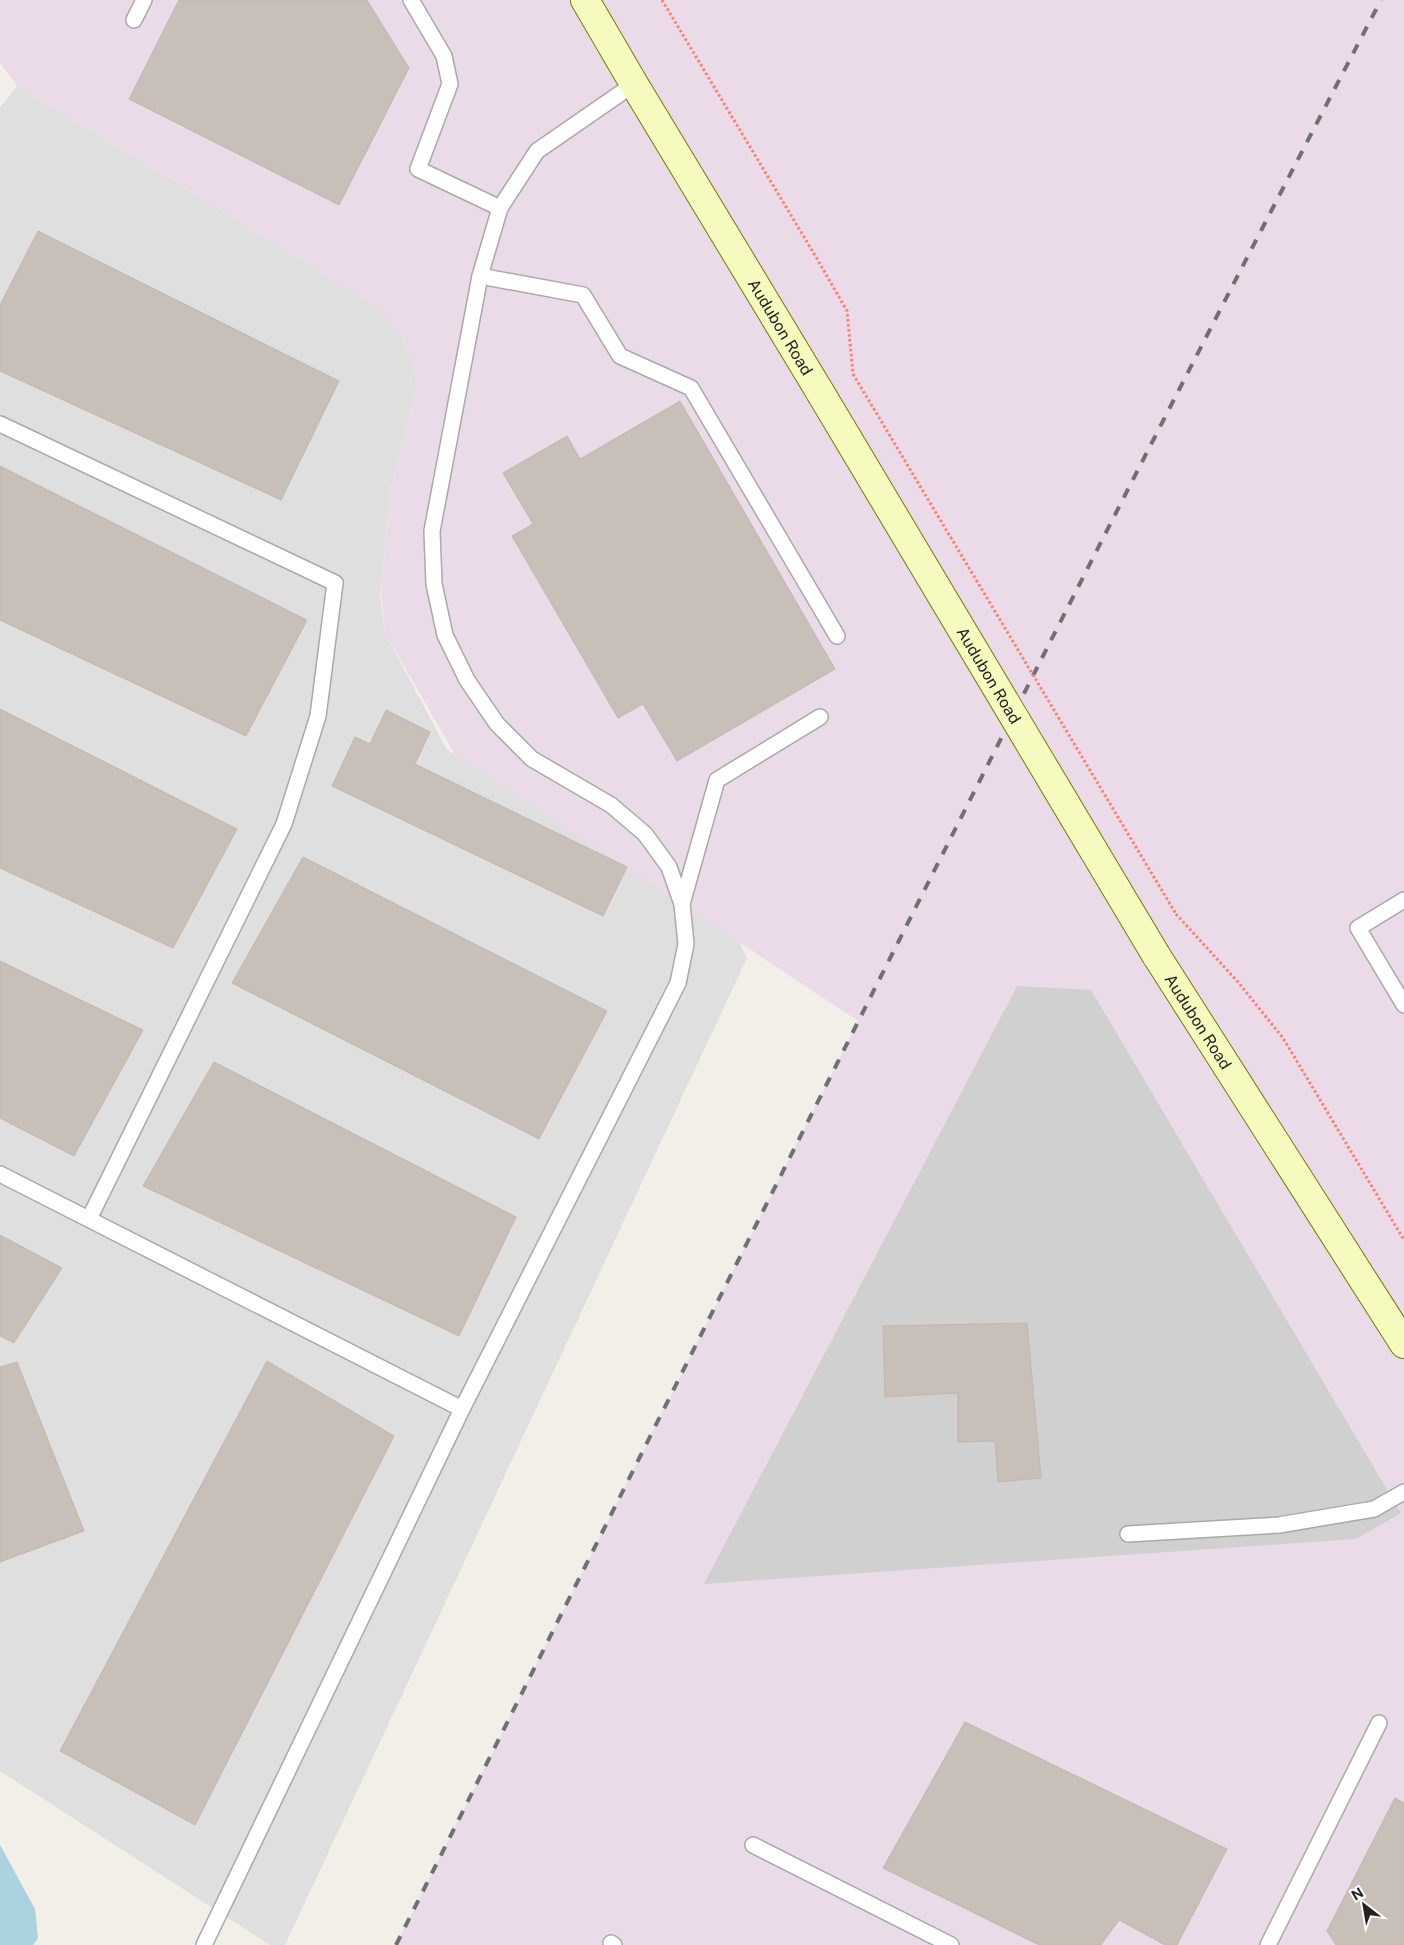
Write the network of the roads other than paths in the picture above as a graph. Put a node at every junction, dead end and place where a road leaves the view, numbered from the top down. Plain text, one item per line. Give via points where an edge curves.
1 (144, 0) edge
2 (411, 0) edge
3 (585, 0) edge
4 (134, 20) dead end
5 (634, 84) junction
6 (500, 208) junction
7 (480, 276) junction
8 (0, 424) edge
9 (837, 636) dead end
10 (820, 717) dead end
11 (1404, 900) edge
12 (682, 904) junction
13 (1404, 1006) edge
14 (0, 1174) edge
15 (89, 1220) junction
16 (1401, 1332) edge
17 (462, 1409) junction
18 (1404, 1492) edge
19 (1128, 1534) dead end
20 (1379, 1723) dead end
21 (753, 1845) dead end
22 (204, 1945) edge
23 (951, 1945) edge
24 (1268, 1945) edge

1 - 4 lane
2 - 6 lane via 444,56 450,84 418,169
3 - 5 street, Audubon Road
5 - 6 lane via 537,150
5 - 16 street, Audubon Road, bridge via 1156,955
6 - 7 lane
7 - 9 lane via 583,295 620,356 691,388
7 - 12 lane via 432,531 434,584 445,635 467,680 497,724 532,759 611,805 644,834 669,867
8 - 15 lane via 335,583 318,716 284,824
10 - 12 lane via 717,780
11 - 13 lane via 1358,928
12 - 17 lane via 686,944 678,983
14 - 15 lane
15 - 17 lane
17 - 22 lane
18 - 19 lane via 1374,1508 1279,1525
20 - 24 lane
21 - 23 lane

